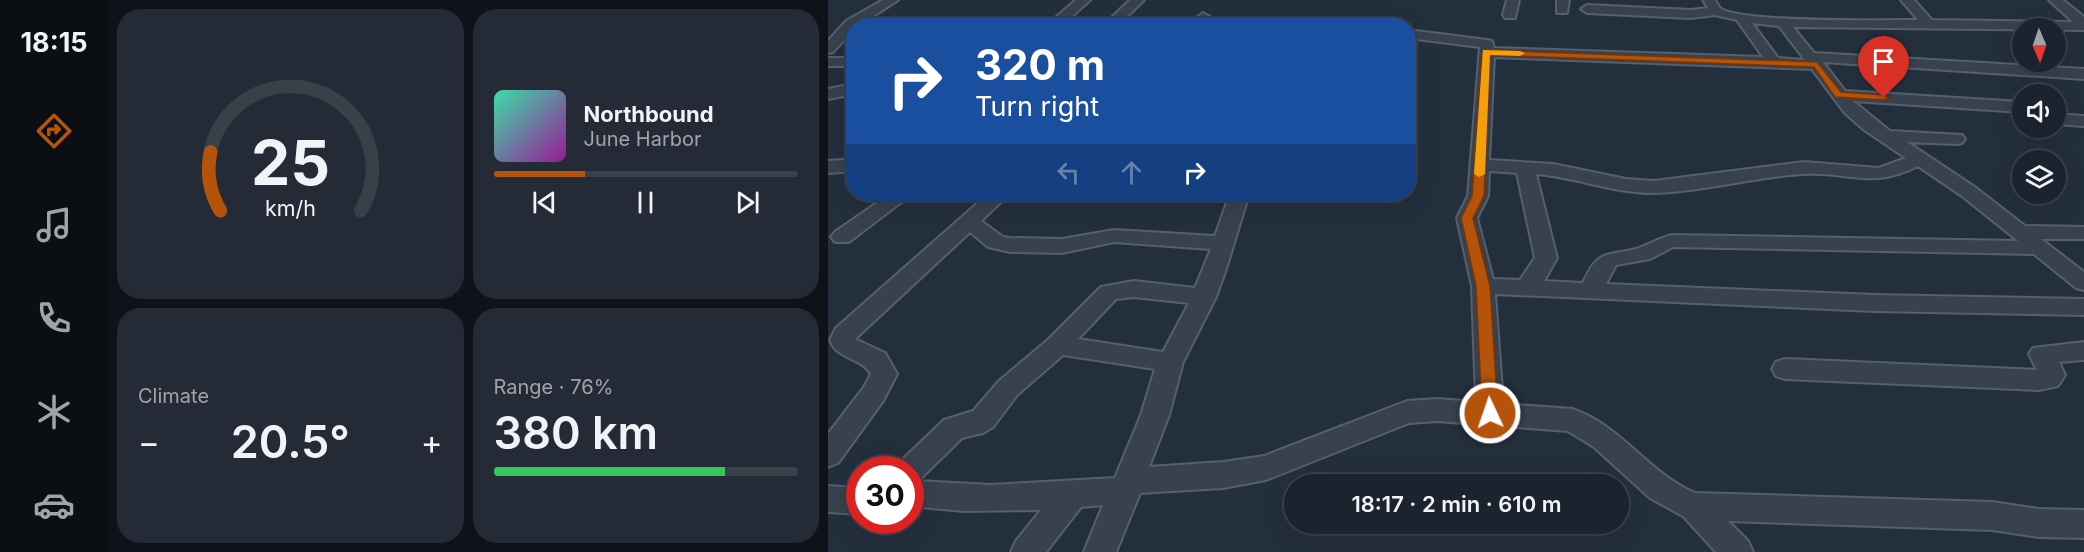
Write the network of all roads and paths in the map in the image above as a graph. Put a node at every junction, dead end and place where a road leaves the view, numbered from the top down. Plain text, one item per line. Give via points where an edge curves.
1 (892, 0) edge
2 (1084, 0) edge
3 (1138, 0) edge
4 (1513, 0) edge
5 (1906, 0) edge
6 (2055, 0) edge
7 (1713, 5) edge
8 (1587, 9) dead end
9 (1510, 15) dead end
10 (861, 18) edge
11 (1063, 18) edge
12 (1118, 18) edge
13 (1742, 18) junction
14 (1783, 23) junction
15 (2084, 25) edge
16 (1930, 26) junction
17 (846, 29) edge
18 (1416, 35) edge
19 (1799, 42) junction
20 (1867, 45) dead end
21 (829, 47) edge
22 (1486, 52) junction
23 (1814, 61) junction
24 (828, 62) edge
25 (846, 62) edge
26 (1776, 62) junction
27 (2084, 74) edge
28 (846, 91) edge
29 (828, 94) edge
30 (1843, 100) junction
31 (2012, 106) edge
32 (2066, 110) edge
33 (2084, 111) edge
34 (2012, 116) edge
35 (2066, 120) edge
36 (2084, 121) edge
37 (1885, 136) junction
38 (1956, 139) dead end
39 (1919, 159) junction
40 (1480, 165) junction
41 (846, 166) edge
42 (828, 167) edge
43 (1525, 168) junction
44 (892, 201) edge
45 (992, 201) edge
46 (1237, 201) edge
47 (969, 223) junction
48 (2021, 232) junction
49 (2084, 233) edge
50 (842, 237) dead end
51 (1223, 243) junction
52 (2041, 248) junction
53 (1546, 258) junction
54 (2084, 283) edge
55 (1483, 286) junction
56 (1526, 288) junction
57 (1587, 290) junction
58 (1204, 297) junction
59 (2084, 307) edge
60 (1058, 345) junction
61 (2084, 351) edge
62 (1170, 362) junction
63 (1785, 369) dead end
64 (1490, 413) junction
65 (828, 455) edge
66 (924, 457) edge
67 (1127, 486) junction
68 (924, 494) edge
69 (1072, 495) junction
70 (828, 499) edge
71 (846, 500) edge
72 (1694, 506) junction
73 (2084, 524) edge
74 (1027, 552) edge
75 (1100, 552) edge
76 (1737, 552) edge

1 - 10 street
2 - 11 street
3 - 12 street
4 - 9 street
5 - 16 street
6 - 15 street
7 - 8 street via 1691,14
7 - 13 street
13 - 14 street
13 - 26 street
14 - 16 street
14 - 19 street
15 - 16 street
17 - 21 street
18 - 22 street via 1484,42
19 - 20 street
19 - 23 street
22 - 26 street
22 - 40 street
23 - 26 street
23 - 27 street
23 - 30 street
24 - 25 street
28 - 29 street
30 - 31 street
30 - 34 street
30 - 37 street
32 - 33 street
35 - 36 street
37 - 38 street
37 - 39 street
39 - 43 street via 1879,174 1796,169 1654,187
39 - 48 street
40 - 43 street
40 - 55 street via 1476,201 1467,218
41 - 42 street
43 - 53 street
44 - 50 street
45 - 47 street
46 - 51 street
47 - 51 street via 996,242 1010,245 1062,246 1114,237
47 - 65 street via 845,334 844,345 876,360 884,374 874,394
48 - 49 street
48 - 52 street
51 - 58 street
52 - 54 street
52 - 57 street via 1672,241 1644,253 1605,261
53 - 56 street
53 - 57 street
55 - 56 street
55 - 64 street
56 - 57 street
57 - 59 street via 1874,303
58 - 60 street via 1113,290
58 - 62 street
60 - 62 street
60 - 66 street via 1008,388 983,419 974,425 954,428
61 - 63 street via 2042,354 2052,375 2040,380
62 - 67 street via 1155,415
64 - 67 street via 1407,412 1266,468
64 - 72 street via 1559,417 1582,423 1670,496
67 - 69 street
67 - 75 street
68 - 69 street via 981,500
69 - 74 street
70 - 71 street
72 - 73 street via 1992,516
72 - 76 street

